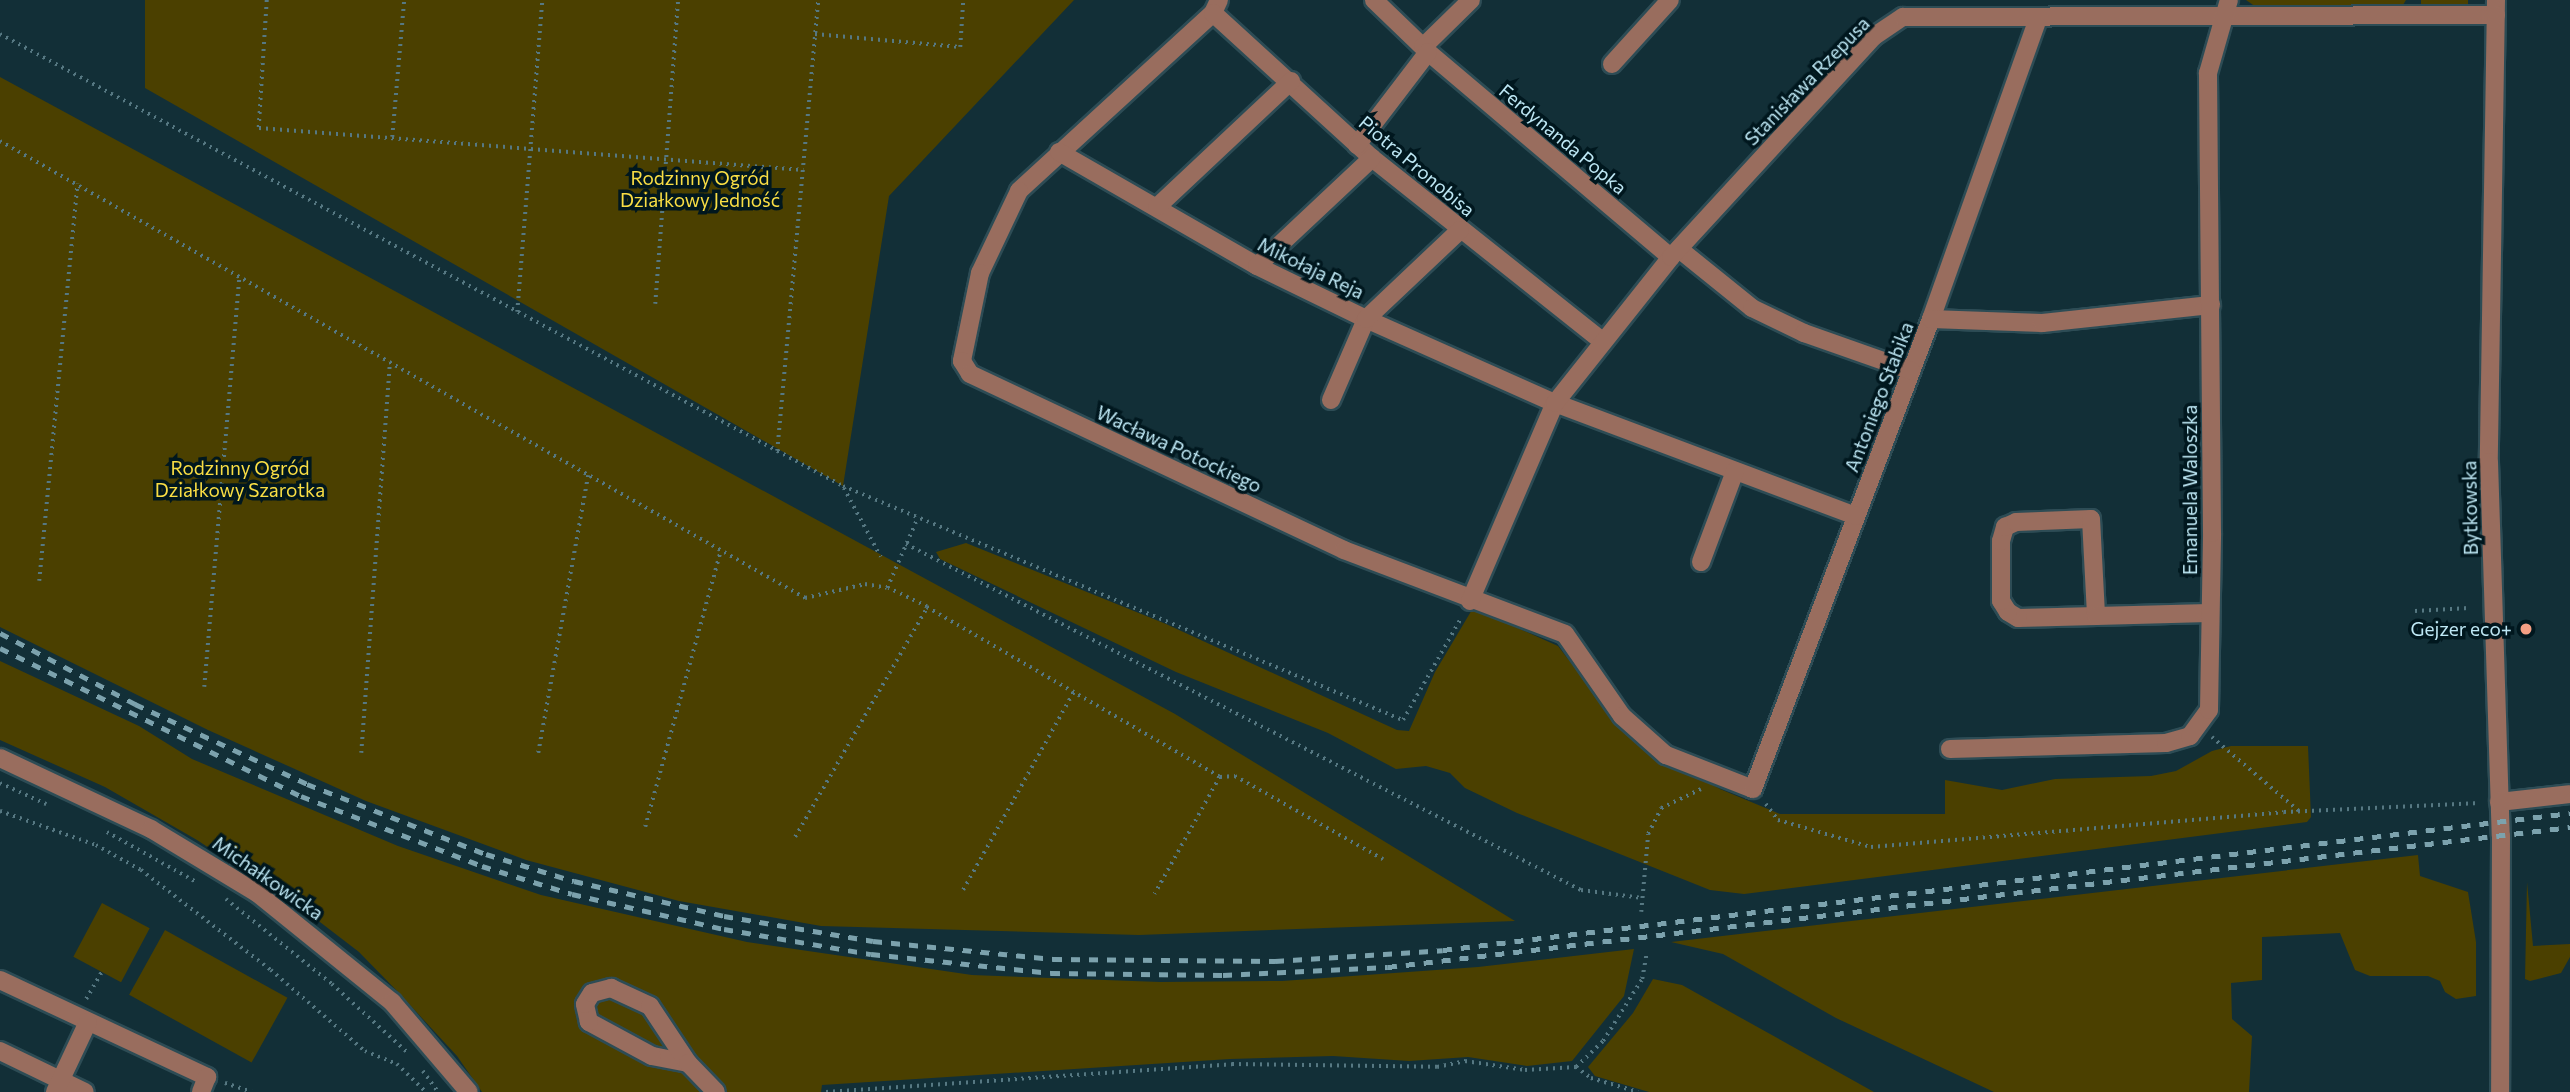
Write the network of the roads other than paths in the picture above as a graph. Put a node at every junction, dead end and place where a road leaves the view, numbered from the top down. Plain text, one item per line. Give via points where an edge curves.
1 (1374, 0) edge
2 (1471, 0) edge
3 (1670, 0) edge
4 (2229, 0) edge
5 (1216, 7) edge
6 (2496, 7) edge
7 (2224, 18) junction
8 (2038, 19) junction
9 (1425, 49) junction
10 (1612, 64) dead end
11 (1291, 81) junction
12 (1357, 145) junction
13 (1059, 152) junction
14 (1372, 158) junction
15 (1157, 207) junction
16 (1460, 230) junction
17 (1675, 253) junction
18 (1257, 266) junction
19 (2211, 305) junction
20 (1367, 319) junction
21 (1931, 319) junction
22 (1601, 340) junction
23 (1912, 371) junction
24 (1331, 400) dead end
25 (1555, 402) junction
26 (1735, 471) junction
27 (1855, 516) junction
28 (1701, 562) dead end
29 (1470, 601) junction
30 (2209, 613) junction
31 (2096, 616) junction
32 (1950, 748) dead end
33 (0, 758) edge
34 (1753, 789) joint
35 (2570, 794) edge
36 (2499, 802) junction
37 (0, 980) edge
38 (83, 1019) junction
39 (0, 1051) edge
40 (688, 1063) junction
41 (204, 1085) edge
42 (58, 1086) edge
43 (85, 1092) edge
44 (469, 1092) edge
45 (716, 1092) edge
46 (2500, 1092) edge

1 - 9 street, Ferdynanda Popka
2 - 9 street
3 - 10 street
4 - 7 street, Emanuela Waloszka
5 - 11 street, Piotra Pronobisa
5 - 13 street, Wacława Potockiego
6 - 7 street, Stanisława Rzepusa
6 - 36 street, Bytkowska via 2489,462
7 - 8 street, Stanisława Rzepusa
7 - 19 street, Emanuela Waloszka via 2208,73
8 - 17 street, Stanisława Rzepusa via 1903,17 1873,37
8 - 21 street, Antoniego Stabika
9 - 12 street
9 - 17 street, Ferdynanda Popka
11 - 12 street, Piotra Pronobisa
11 - 15 street
12 - 14 street, Piotra Pronobisa
13 - 15 street, Mikołaja Reja
13 - 29 street, Wacława Potockiego via 1020,191 980,273 962,362 970,374 1344,550
14 - 16 street, Piotra Pronobisa
14 - 18 street
15 - 18 street, Mikołaja Reja
16 - 20 street
16 - 22 street, Piotra Pronobisa
17 - 22 street, Stanisława Rzepusa
17 - 23 street, Ferdynanda Popka via 1752,308 1804,333
18 - 20 street, Mikołaja Reja
19 - 21 street via 2042,323
19 - 30 street, Emanuela Waloszka
20 - 24 street
20 - 25 street, Mikołaja Reja
21 - 23 street, Antoniego Stabika
22 - 25 street, Stanisława Rzepusa
23 - 27 street, Antoniego Stabika
25 - 26 street, Mikołaja Reja
25 - 29 street, Stanisława Rzepusa
26 - 27 street, Mikołaja Reja
26 - 28 street
27 - 34 street, Antoniego Stabika
29 - 34 street, Wacława Potockiego via 1565,634 1622,716 1666,755
30 - 31 street
30 - 32 street, Emanuela Waloszka via 2209,709 2190,736 2166,743
31 - 31 street via 2091,519 2016,522 2005,527 2001,601 2008,612 2018,618
33 - 44 street, Michałkowicka via 151,829 269,901 392,1002
35 - 36 street
36 - 46 street, Bytkowska
37 - 38 street
38 - 41 street
38 - 42 street
39 - 42 street
40 - 40 street via 650,1006 611,988 592,993 585,1004 589,1021 652,1056
40 - 45 street
42 - 43 street

